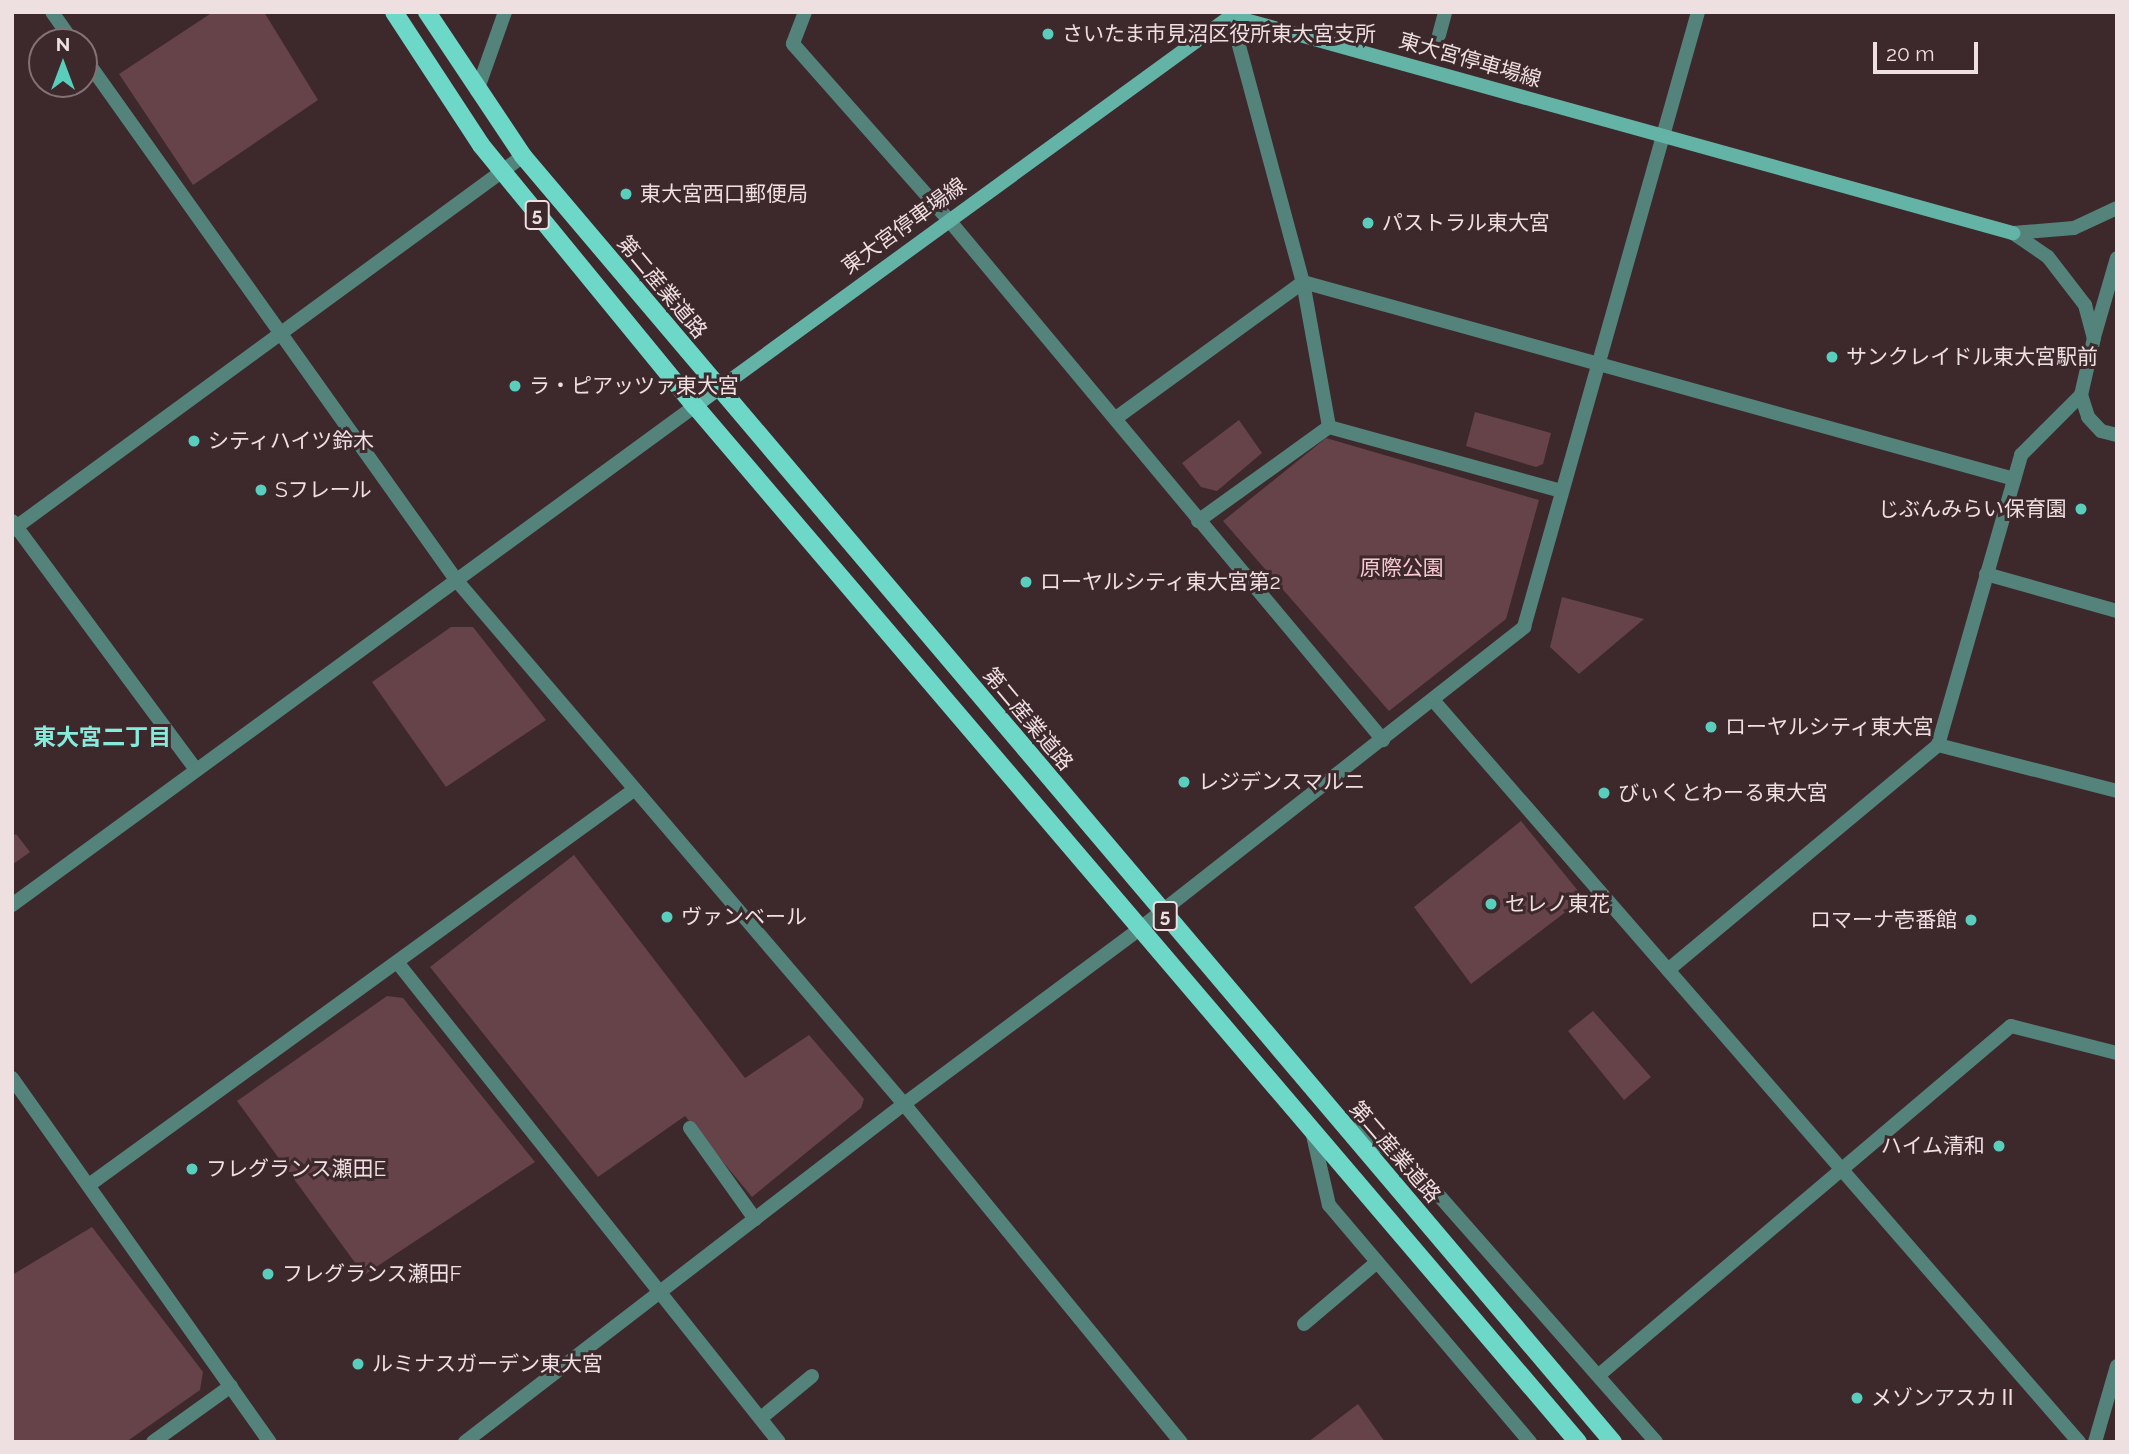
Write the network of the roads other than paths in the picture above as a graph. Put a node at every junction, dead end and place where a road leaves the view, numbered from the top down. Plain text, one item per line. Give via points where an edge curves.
1 (52, 12) edge
2 (394, 12) edge
3 (427, 12) edge
4 (505, 12) edge
5 (804, 12) edge
6 (1445, 12) edge
7 (1698, 12) edge
8 (1231, 14) edge
9 (63, 28) edge
10 (1439, 35) dead end
11 (98, 77) edge
12 (477, 91) junction
13 (1663, 136) junction
14 (523, 156) junction
15 (502, 172) junction
16 (2117, 208) edge
17 (948, 219) junction
18 (2013, 233) junction
19 (2117, 258) edge
20 (1303, 282) junction
21 (281, 334) junction
22 (2094, 338) junction
23 (1596, 365) junction
24 (718, 389) junction
25 (2081, 395) junction
26 (695, 406) junction
27 (1116, 418) junction
28 (1329, 427) junction
29 (2117, 435) edge
30 (2014, 479) junction
31 (1561, 491) junction
32 (1198, 521) junction
33 (14, 526) edge
34 (1986, 574) junction
35 (457, 581) junction
36 (2117, 611) edge
37 (1433, 700) junction
38 (1383, 740) junction
39 (1938, 745) junction
40 (196, 770) junction
41 (635, 789) junction
42 (2117, 791) edge
43 (12, 905) edge
44 (1161, 911) junction
45 (1138, 930) junction
46 (397, 962) junction
47 (1668, 970) junction
48 (2117, 1053) edge
49 (12, 1078) edge
50 (904, 1104) junction
51 (1335, 1116) junction
52 (1311, 1126) junction
53 (690, 1128) dead end
54 (1843, 1170) junction
55 (89, 1185) junction
56 (755, 1219) junction
57 (1377, 1262) junction
58 (660, 1292) junction
59 (1304, 1325) dead end
60 (2117, 1366) edge
61 (1599, 1375) junction
62 (812, 1376) dead end
63 (231, 1386) junction
64 (761, 1419) junction
65 (153, 1442) edge
66 (270, 1442) edge
67 (465, 1442) edge
68 (779, 1442) edge
69 (1181, 1442) edge
70 (1530, 1442) edge
71 (1578, 1442) edge
72 (1613, 1442) edge
73 (1656, 1442) edge
74 (2079, 1442) edge
75 (2095, 1442) edge

1 - 9 street
2 - 15 main road, 5
3 - 12 main road, 第二産業道路 / 5
4 - 12 street
5 - 17 street via 793,44
6 - 10 street
7 - 13 street
8 - 13 main road, 東大宮停車場線
8 - 17 main road, 東大宮停車場線
8 - 20 street
11 - 21 street
12 - 14 main road, 第二産業道路 / 5
13 - 18 main road, 東大宮停車場線
13 - 23 street
14 - 15 street
14 - 24 main road, 第二産業道路 / 5
15 - 21 street
15 - 26 main road, 5
16 - 18 street via 2074,228
17 - 24 main road, 東大宮停車場線
17 - 27 street
18 - 22 street via 2048,257 2070,282 2085,305
19 - 22 street
20 - 23 street
20 - 27 street
20 - 28 street
21 - 33 street
21 - 35 street
22 - 25 street
23 - 30 street
23 - 31 street
24 - 26 main road, 東大宮停車場線
24 - 44 main road, 第二産業道路 / 5
25 - 29 street via 2088,417 2101,431
25 - 30 street via 2021,455
26 - 35 street
26 - 45 main road, 5
27 - 32 street
28 - 31 street
28 - 32 street
30 - 34 street
31 - 37 street via 1524,627
32 - 38 street
33 - 40 street
34 - 36 street
34 - 39 street
35 - 40 street
35 - 41 street
37 - 38 street
37 - 47 street
38 - 44 street
39 - 42 street
39 - 47 street
40 - 43 street
41 - 46 street
41 - 50 street
44 - 45 street
44 - 51 main road, 第二産業道路 / 5
45 - 50 street
45 - 52 main road, 5
46 - 55 street
46 - 58 street
47 - 54 street
48 - 54 street via 2011,1026
49 - 55 street
50 - 56 street
50 - 69 street
51 - 61 street via 1412,1164
51 - 72 main road, 第二産業道路 / 5
52 - 57 street via 1329,1205
52 - 71 main road, 5
53 - 56 street
54 - 61 street
54 - 74 street
55 - 63 street
56 - 58 street
57 - 59 street
57 - 70 street
58 - 64 street
58 - 67 street
60 - 75 street
61 - 73 street
62 - 64 street
63 - 65 street
63 - 66 street
64 - 68 street

